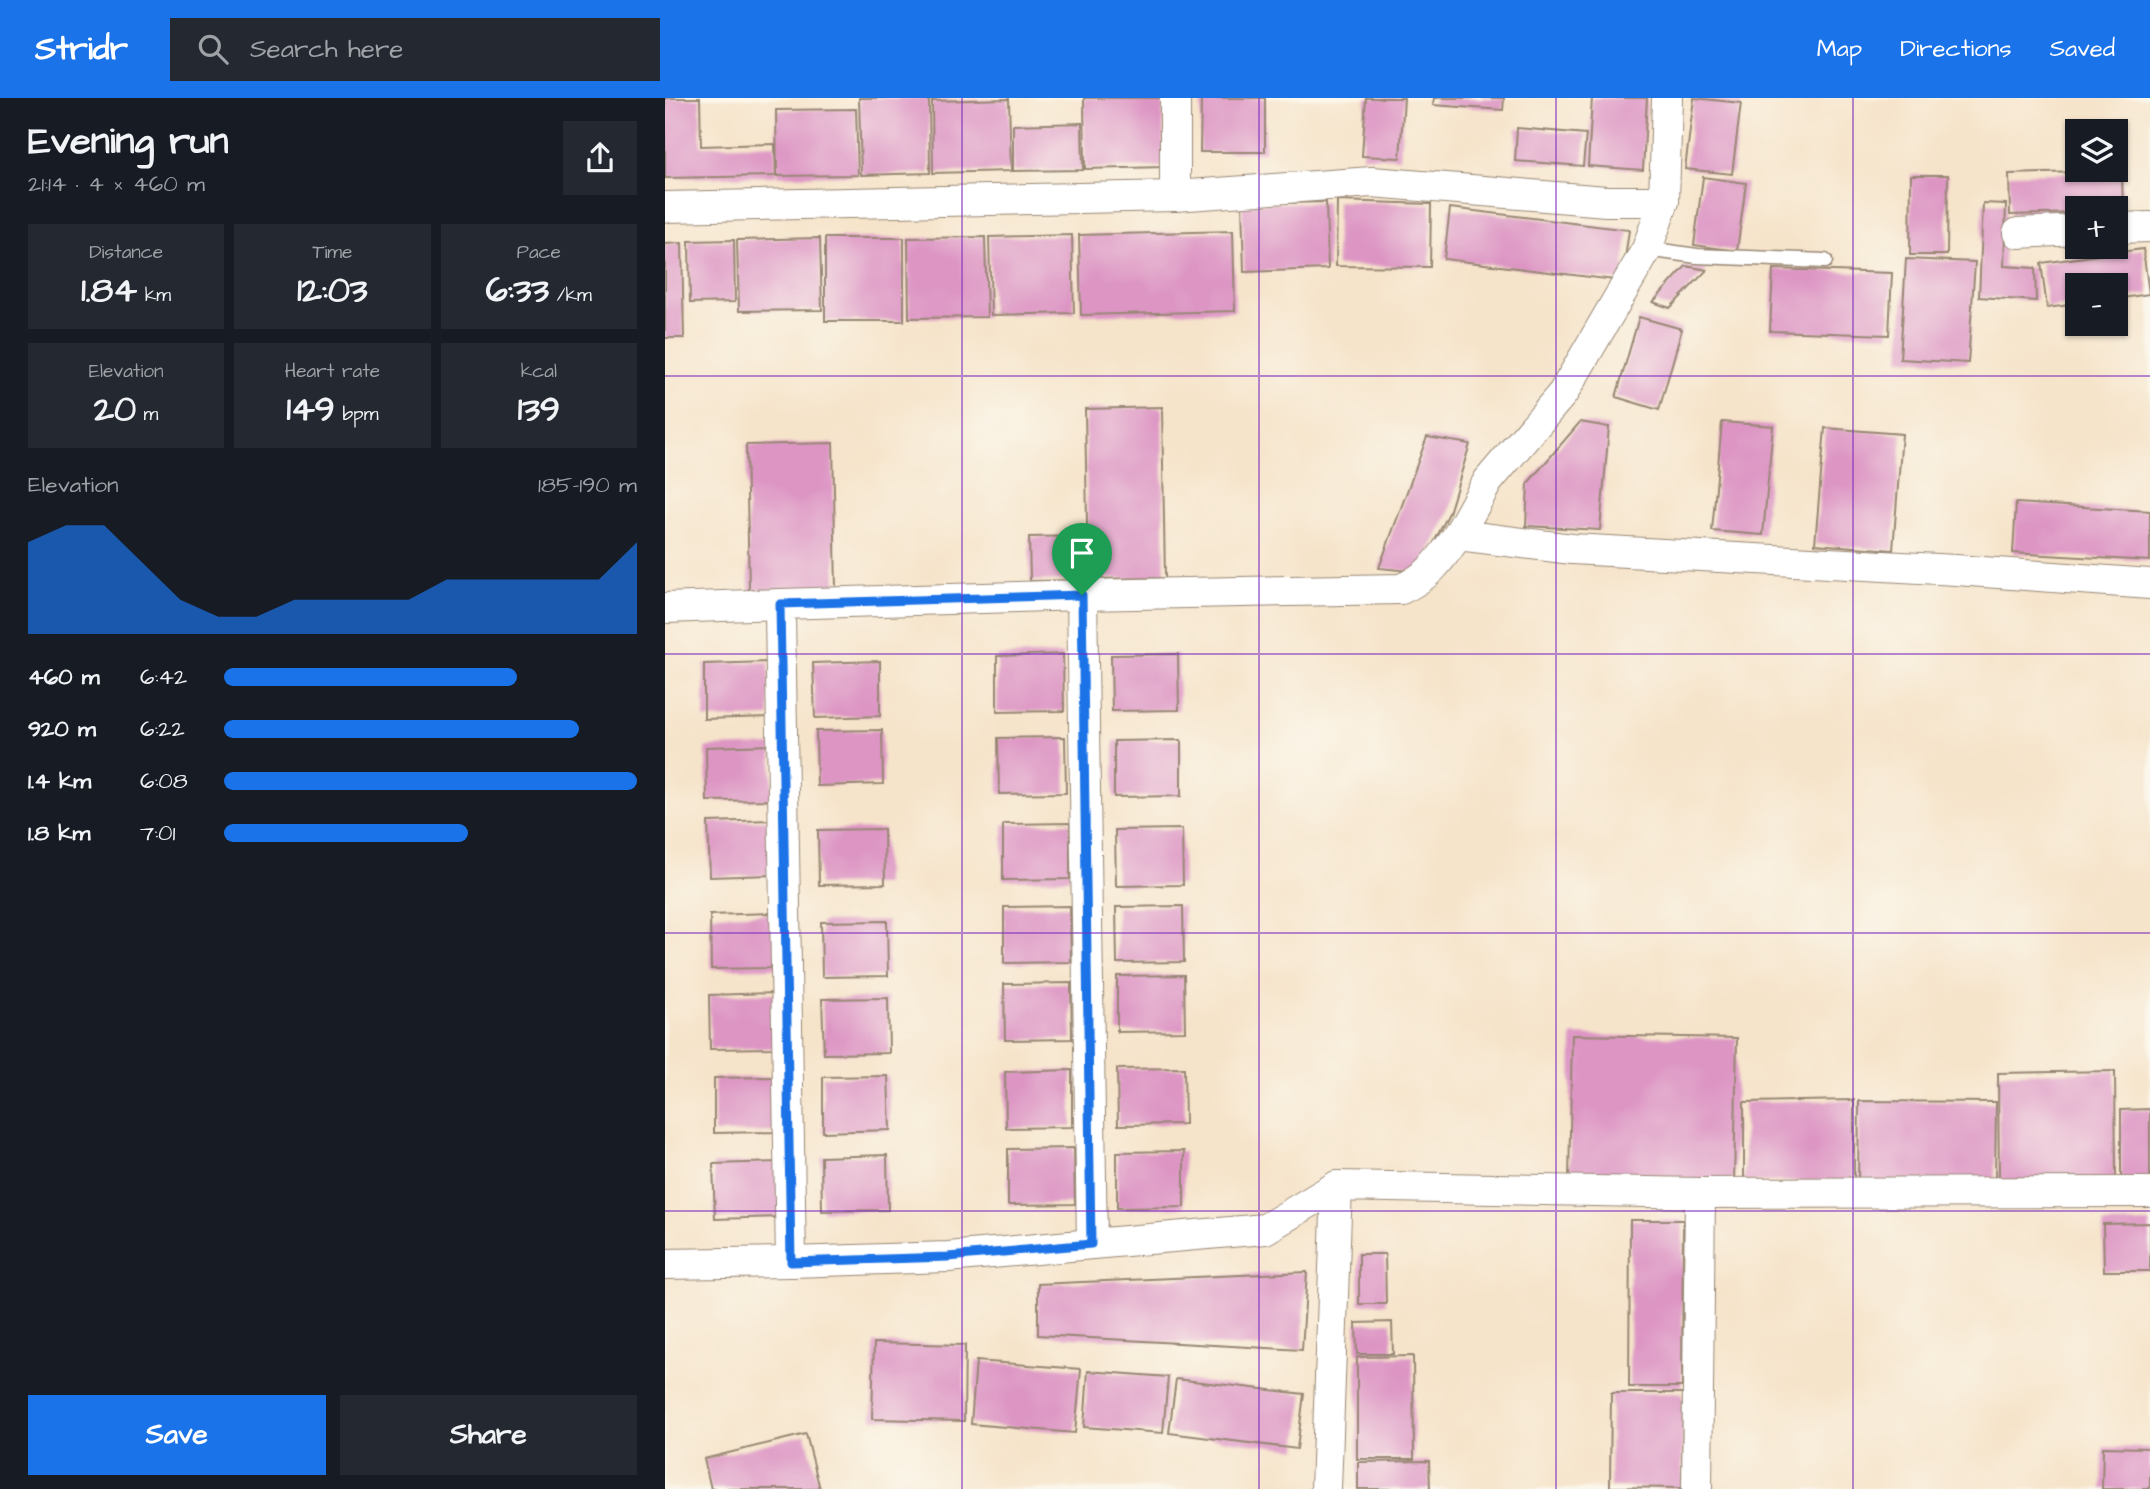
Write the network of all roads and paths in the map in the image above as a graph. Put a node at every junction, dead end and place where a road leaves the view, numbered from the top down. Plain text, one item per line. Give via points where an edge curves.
1 (1175, 98) edge
2 (1667, 98) edge
3 (1175, 196) junction
4 (1664, 201) junction
5 (665, 207) edge
6 (2150, 227) edge
7 (2128, 228) edge
8 (2065, 231) edge
9 (2018, 233) dead end
10 (1647, 249) junction
11 (1825, 261) dead end
12 (1458, 535) junction
13 (2150, 584) edge
14 (1082, 595) junction
15 (780, 604) junction
16 (665, 608) edge
17 (1337, 1186) junction
18 (2150, 1192) edge
19 (1700, 1193) junction
20 (1091, 1244) junction
21 (791, 1262) junction
22 (665, 1264) edge
23 (1326, 1489) edge
24 (1697, 1489) edge

1 - 3 street
2 - 4 street
3 - 4 street via 1372,182 1606,201
3 - 5 street
4 - 10 street
6 - 7 street
8 - 9 street
10 - 11 lane via 1697,256
10 - 12 street via 1563,393 1488,481
12 - 13 street via 1572,549
12 - 14 street via 1437,565 1420,581 1401,589
14 - 15 street
14 - 20 street
15 - 16 street
15 - 21 street
17 - 19 street
17 - 20 street via 1265,1229
17 - 23 street
18 - 19 street
19 - 24 street
20 - 21 street via 948,1257
21 - 22 street

